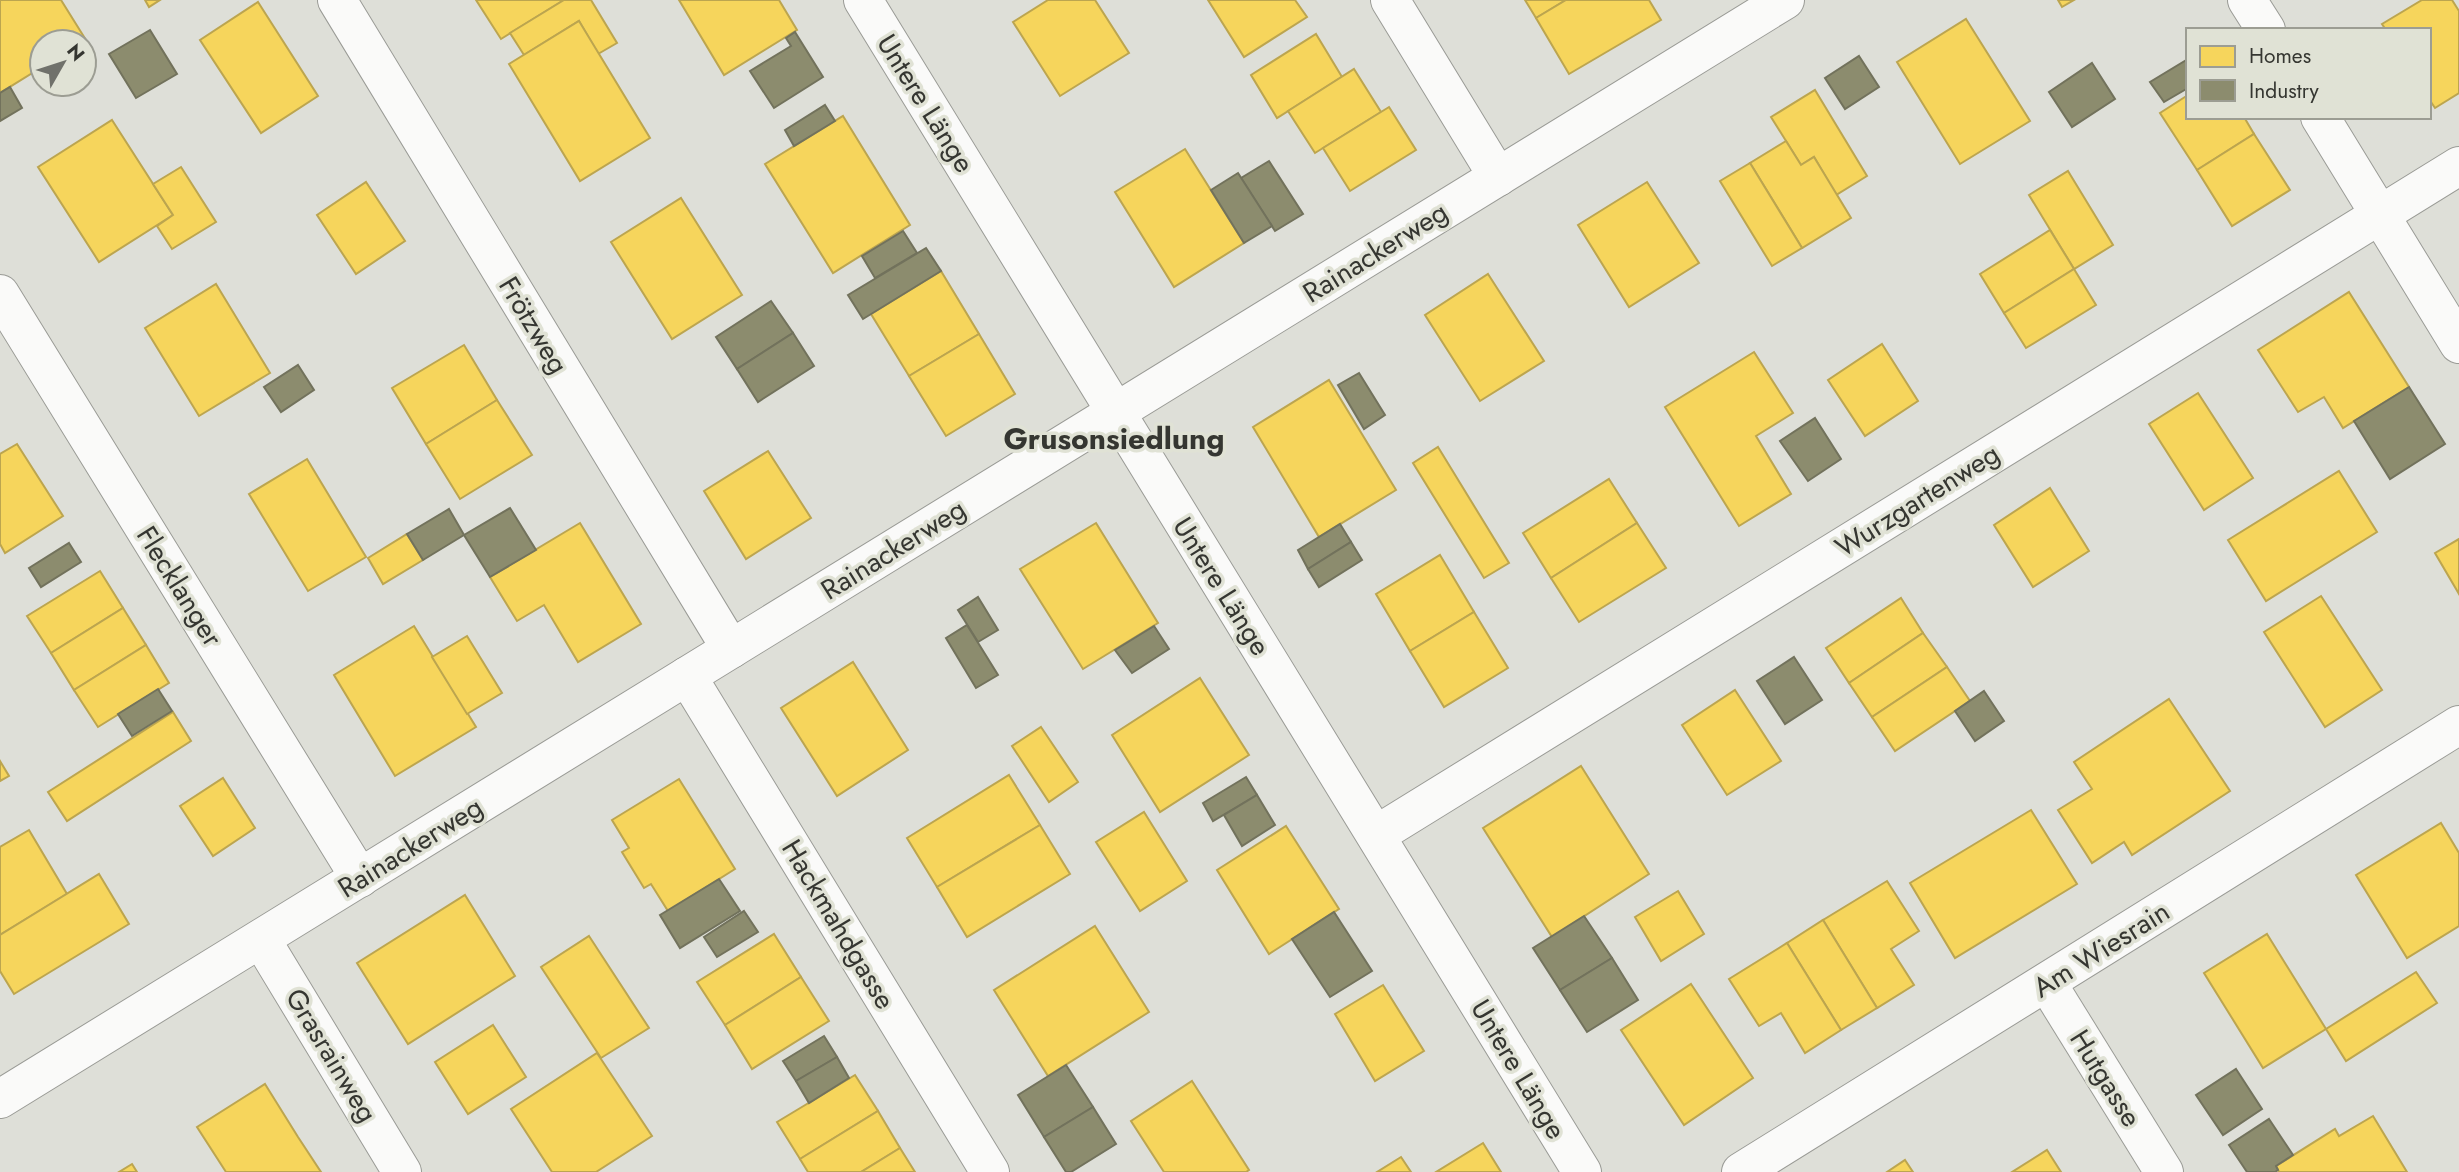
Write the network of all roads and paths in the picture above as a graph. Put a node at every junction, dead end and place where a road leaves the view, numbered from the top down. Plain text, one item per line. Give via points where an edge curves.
1 (337, 0) edge
2 (863, 0) edge
3 (1390, 0) edge
4 (1785, 0) edge
5 (2247, 0) edge
6 (2265, 28) edge
7 (2321, 119) edge
8 (2459, 166) edge
9 (1498, 177) junction
10 (2380, 215) junction
11 (0, 294) edge
12 (2459, 344) edge
13 (1116, 412) junction
14 (731, 649) junction
15 (687, 676) junction
16 (2457, 729) edge
17 (1376, 835) junction
18 (360, 878) junction
19 (261, 939) junction
20 (2047, 984) junction
21 (0, 1099) edge
22 (402, 1172) edge
23 (990, 1172) edge
24 (1581, 1172) edge
25 (1741, 1172) edge
26 (2164, 1172) edge

1 - 14 street, Frötzweg
2 - 13 street, Untere Länge
3 - 9 street
4 - 9 street, Rainackerweg
5 - 6 street
7 - 10 street
8 - 10 street, Wurzgartenweg
9 - 13 street, Rainackerweg
10 - 12 street
10 - 17 street, Wurzgartenweg
11 - 18 street, Flecklanger
13 - 14 street, Rainackerweg
13 - 17 street, Untere Länge
14 - 15 street, Rainackerweg
15 - 18 street, Rainackerweg
15 - 23 street, Hackmahdgasse
16 - 20 street, Am Wiesrain
17 - 24 street, Untere Länge
18 - 19 street, Rainackerweg
19 - 21 street, Rainackerweg
19 - 22 street, Grasrainweg
20 - 25 street, Am Wiesrain
20 - 26 street, Hutgasse

